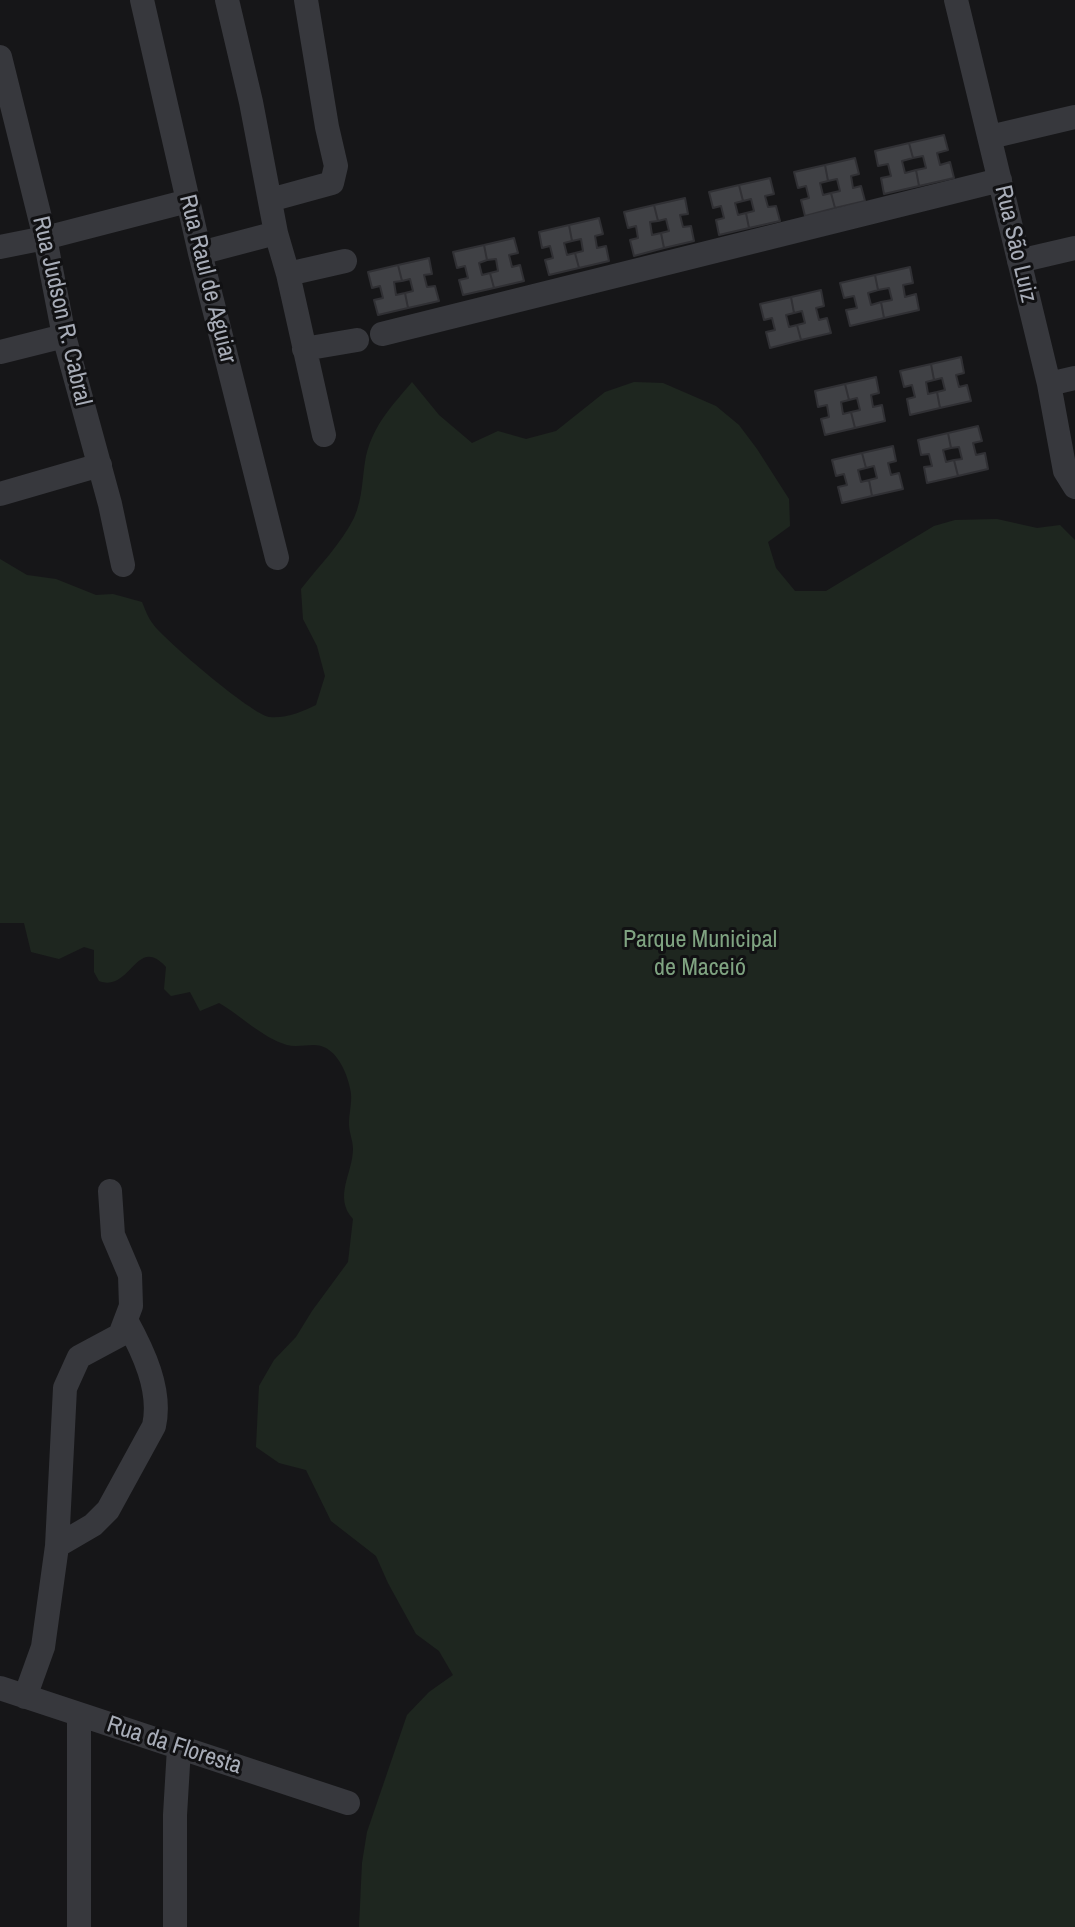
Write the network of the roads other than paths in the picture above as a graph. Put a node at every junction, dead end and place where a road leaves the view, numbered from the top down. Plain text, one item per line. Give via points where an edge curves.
1 (142, 0) edge
2 (227, 0) edge
3 (306, 0) edge
4 (956, 0) edge
5 (0, 57) edge
6 (1075, 117) edge
7 (990, 137) junction
8 (1000, 180) junction
9 (270, 200) junction
10 (188, 201) junction
11 (276, 233) junction
12 (45, 238) junction
13 (0, 247) edge
14 (1075, 248) edge
15 (200, 253) junction
16 (345, 261) dead end
17 (1019, 261) junction
18 (288, 274) junction
19 (382, 334) dead end
20 (64, 336) junction
21 (357, 340) dead end
22 (304, 349) junction
23 (0, 352) edge
24 (1075, 378) edge
25 (1049, 384) junction
26 (324, 435) dead end
27 (100, 465) junction
28 (1075, 487) edge
29 (0, 494) edge
30 (277, 558) dead end
31 (123, 565) dead end
32 (110, 1191) dead end
33 (126, 1320) junction
34 (57, 1546) junction
35 (0, 1688) edge
36 (25, 1697) junction
37 (79, 1715) junction
38 (179, 1748) junction
39 (348, 1803) dead end
40 (79, 1927) edge
41 (175, 1927) edge

1 - 10 street, Rua Raul de Aguiar
2 - 9 street
3 - 9 street via 336,166 332,183
4 - 7 street, Rua São Luiz
5 - 12 street, Rua Judson R. Cabral
6 - 7 street
7 - 8 street, Rua São Luiz
8 - 17 street, Rua São Luiz
8 - 19 street
9 - 11 street
10 - 12 street
10 - 15 street, Rua Raul de Aguiar
11 - 15 street
11 - 18 street
12 - 13 street
12 - 20 street, Rua Judson R. Cabral
14 - 17 street
15 - 30 street, Rua Raul de Aguiar
16 - 18 street
17 - 25 street, Rua São Luiz
18 - 22 street
20 - 23 street
20 - 27 street, Rua Judson R. Cabral
21 - 22 street
22 - 26 street
24 - 25 street
25 - 28 street, Rua São Luiz via 1065,471
27 - 29 street
27 - 31 street, Rua Judson R. Cabral
32 - 33 street via 113,1235 130,1275
33 - 34 street via 120,1335 79,1357 65,1388
33 - 34 street via 142,1348 155,1395 154,1426 108,1510
34 - 36 street via 43,1647
35 - 36 street, Rua da Floresta
36 - 37 street, Rua da Floresta
37 - 38 street, Rua da Floresta
37 - 40 street
38 - 39 street, Rua da Floresta
38 - 41 street

